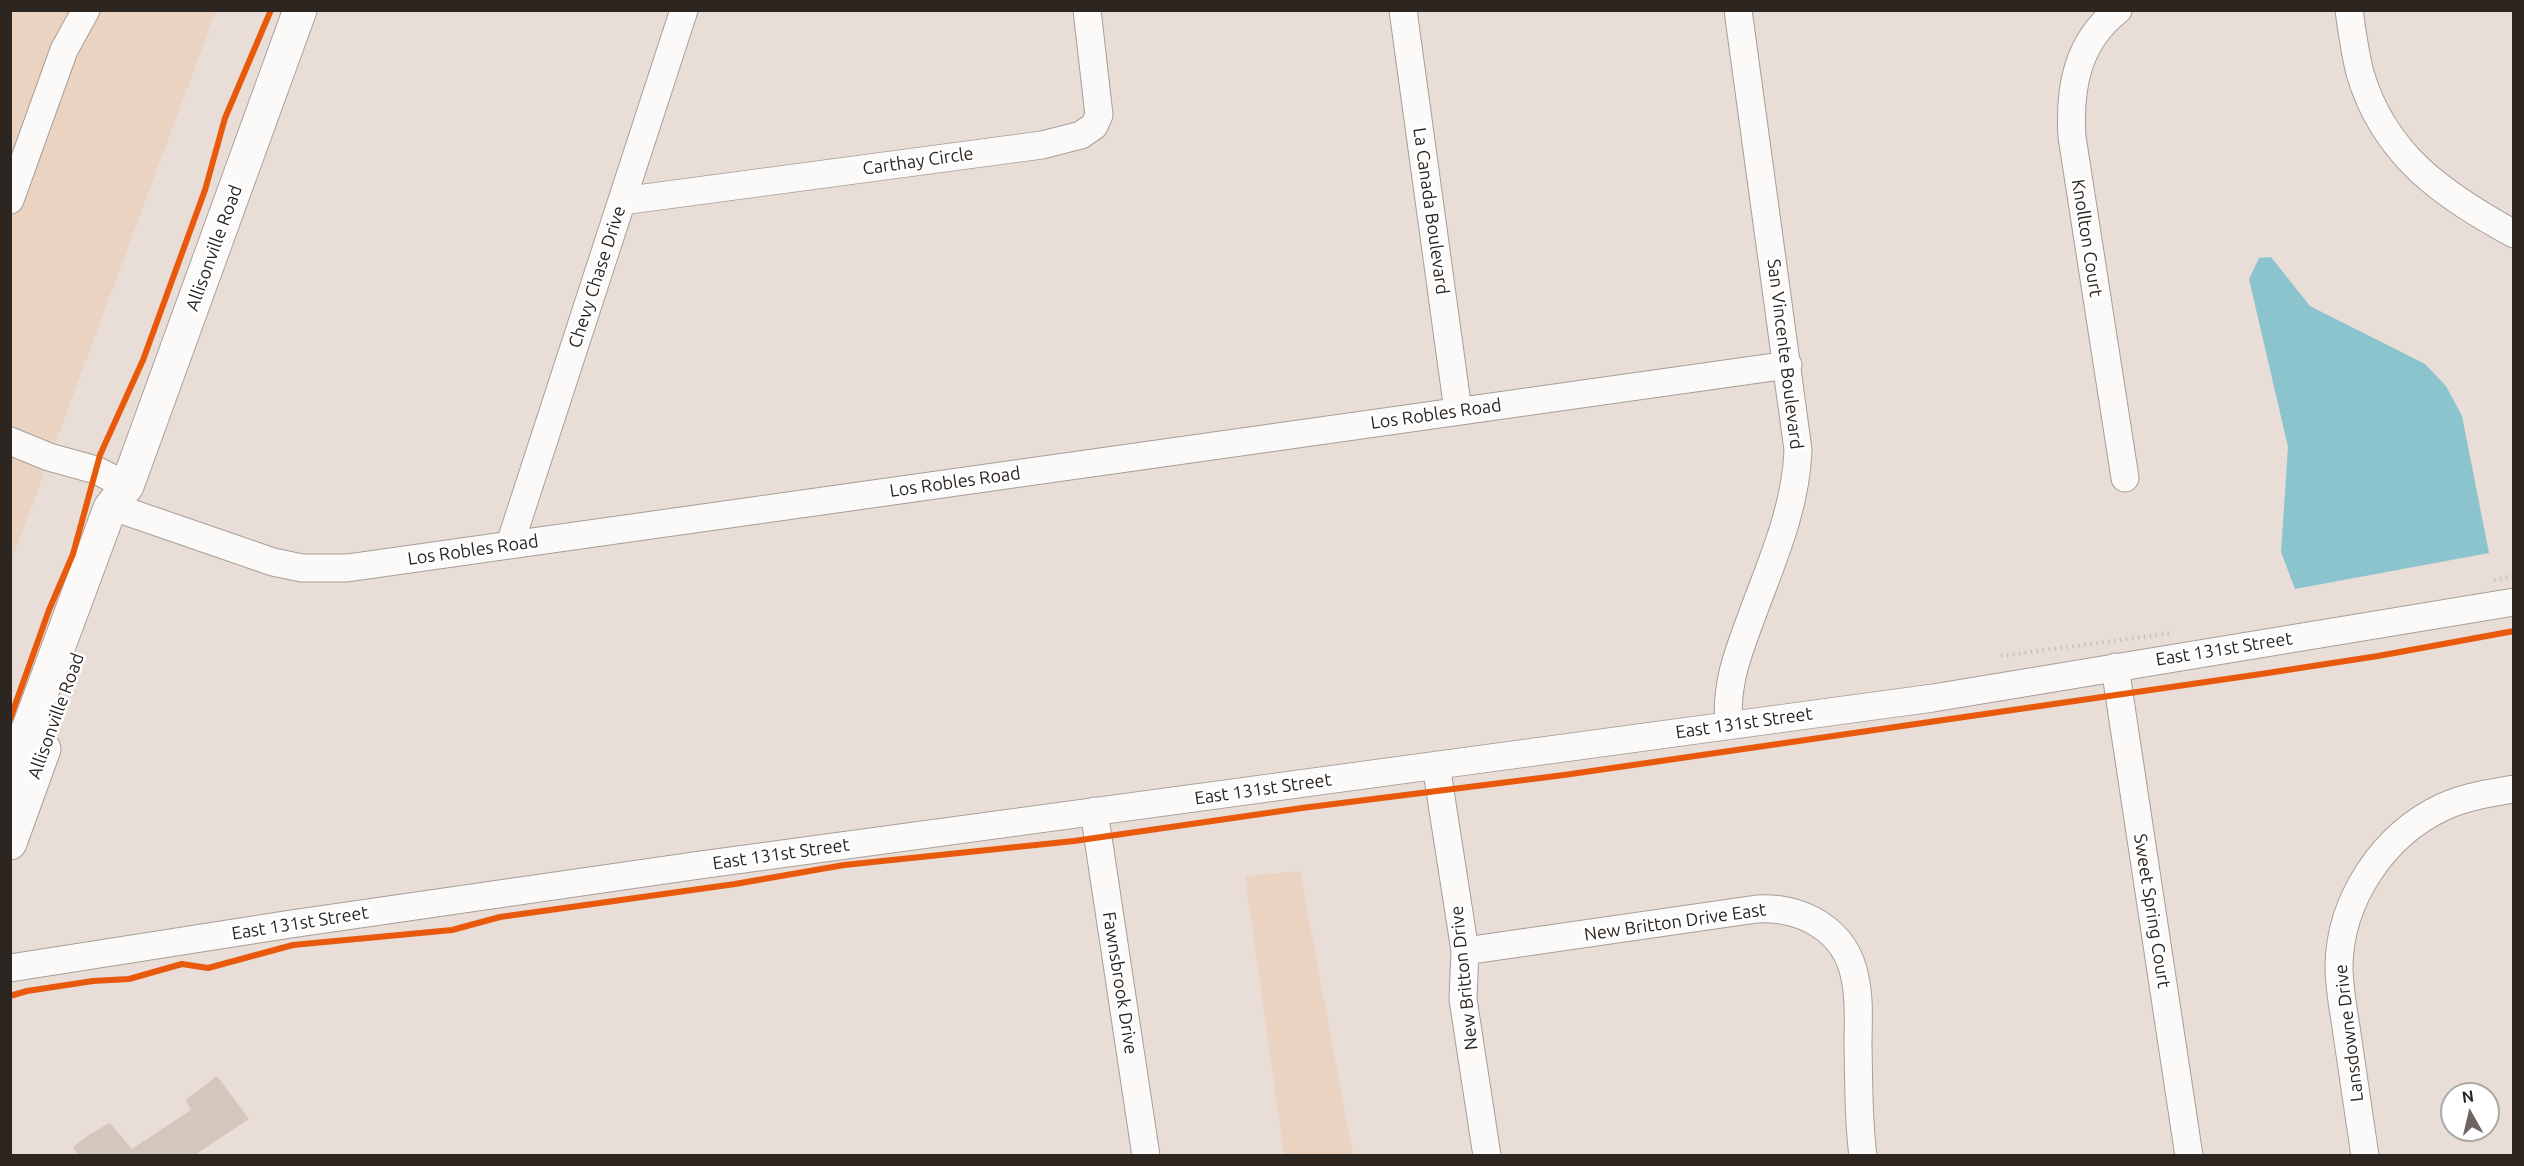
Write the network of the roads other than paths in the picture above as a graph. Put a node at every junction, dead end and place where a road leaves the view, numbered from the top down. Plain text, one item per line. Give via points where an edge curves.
1 (86, 10) edge
2 (300, 10) edge
3 (684, 10) edge
4 (1087, 10) edge
5 (1403, 10) edge
6 (1738, 10) edge
7 (2118, 10) edge
8 (2349, 10) edge
9 (10, 200) edge
10 (622, 201) junction
11 (2514, 234) edge
12 (1788, 365) junction
13 (1458, 411) junction
14 (10, 441) edge
15 (2125, 478) dead end
16 (128, 499) junction
17 (510, 544) junction
18 (2514, 602) edge
19 (2115, 667) junction
20 (1729, 724) junction
21 (1436, 765) junction
22 (10, 778) edge
23 (2514, 789) edge
24 (1094, 811) junction
25 (10, 843) edge
26 (1465, 951) junction
27 (10, 968) edge
28 (1146, 1155) edge
29 (1487, 1155) edge
30 (1863, 1155) edge
31 (2189, 1155) edge
32 (2365, 1155) edge

1 - 9 street via 64,50
2 - 16 main road, Allisonville Road
3 - 10 street, Chevy Chase Drive
4 - 10 street, Carthay Circle via 1100,108 1094,126 1081,135 1042,145
5 - 13 street, La Canada Boulevard
6 - 12 street, San Vincente Boulevard
7 - 15 street, Knollton Court via 2101,26 2080,60 2070,114
8 - 11 street via 2366,89 2394,141 2418,171 2439,188
10 - 17 street, Chevy Chase Drive
12 - 13 street, Los Robles Road
12 - 20 street, San Vincente Boulevard via 1798,450 1794,494 1734,664 1727,705
13 - 17 street, Los Robles Road
14 - 16 street, Los Robles Road via 96,470
16 - 17 street, Los Robles Road via 273,562 303,568 347,568
16 - 22 main road, Allisonville Road via 110,508
16 - 25 main road, Allisonville Road
18 - 19 street, East 131st Street
19 - 20 street, East 131st Street via 1933,698
19 - 31 street, Sweet Spring Court
20 - 21 street, East 131st Street
21 - 24 street, East 131st Street
21 - 26 street, New Britton Drive
23 - 32 street, Lansdowne Drive via 2463,800 2421,820 2376,861 2353,903 2343,931 2339,969
24 - 27 street, East 131st Street via 533,889
24 - 28 street, Fawnsbrook Drive
26 - 29 street, New Britton Drive via 1463,999
26 - 30 street, New Britton Drive East via 1757,909 1789,910 1817,922 1841,945 1856,979

